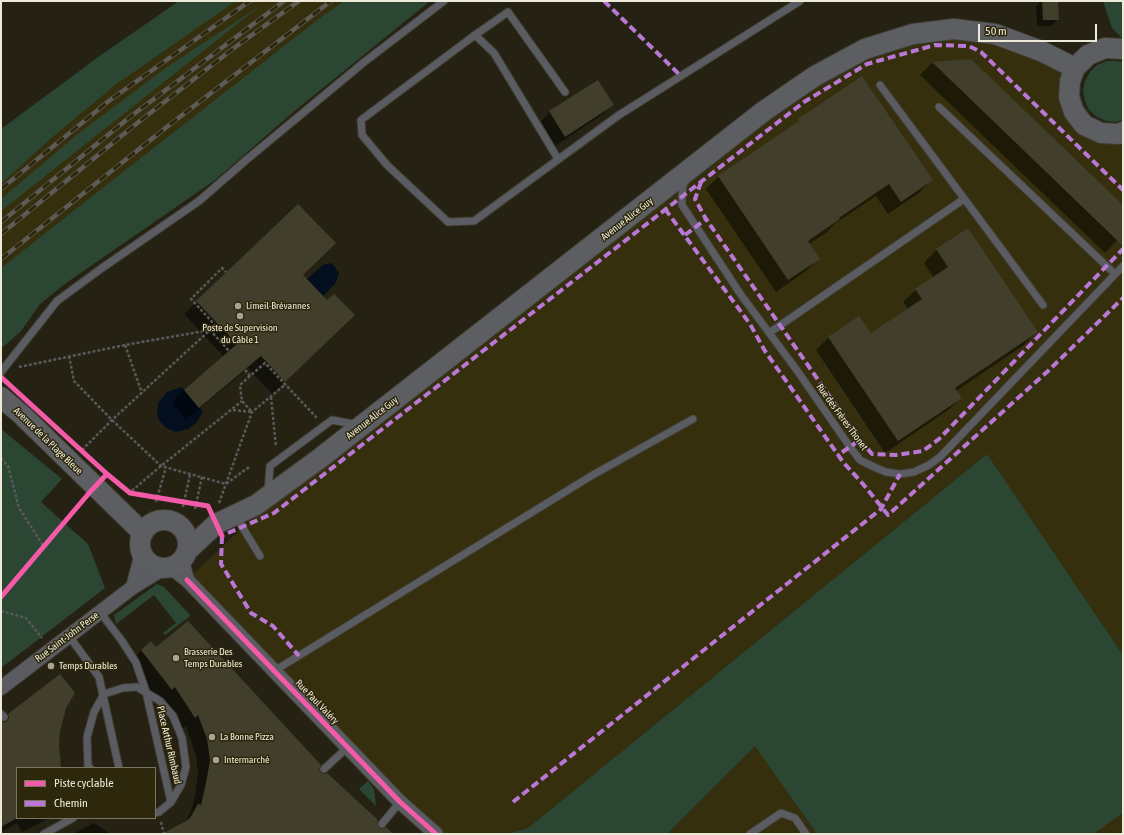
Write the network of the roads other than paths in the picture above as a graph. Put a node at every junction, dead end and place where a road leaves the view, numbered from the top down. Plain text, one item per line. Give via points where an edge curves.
1 (444, 1) edge
2 (800, 1) edge
3 (474, 35) junction
4 (1123, 49) edge
5 (1075, 68) junction
6 (880, 86) dead end
7 (566, 92) dead end
8 (939, 107) dead end
9 (1123, 132) edge
10 (558, 159) junction
11 (690, 170) junction
12 (964, 199) junction
13 (1123, 266) edge
14 (1115, 274) junction
15 (1044, 305) dead end
16 (770, 333) junction
17 (1, 371) edge
18 (1, 397) edge
19 (693, 419) dead end
20 (183, 512) junction
21 (235, 515) junction
22 (216, 517) junction
23 (147, 528) junction
24 (142, 553) junction
25 (260, 556) dead end
26 (176, 561) junction
27 (133, 587) junction
28 (100, 612) junction
29 (69, 636) junction
30 (274, 671) junction
31 (1, 688) edge
32 (146, 692) junction
33 (104, 694) junction
34 (348, 747) junction
35 (89, 767) edge
36 (119, 767) edge
37 (324, 769) dead end
38 (171, 802) junction
39 (400, 802) junction
40 (156, 812) edge
41 (71, 819) edge
42 (382, 824) dead end
43 (44, 834) edge
44 (436, 834) edge
45 (750, 834) edge
46 (806, 834) edge

1 - 17 lane via 363,63 199,201 57,301
2 - 10 lane via 618,115
3 - 7 lane via 508,12
3 - 10 lane via 494,53
3 - 10 lane via 361,120 362,135 387,165 448,222 474,221
4 - 5 main road via 1105,48 1088,55
5 - 9 main road via 1070,81 1069,98 1074,112 1084,125 1101,133
5 - 11 main road, Avenue Alice Guy via 1041,51 996,34 954,29 913,34 865,49 815,76 764,111
6 - 12 lane
8 - 14 lane
11 - 16 lane, Rue des Frères Thonet via 683,186 682,205 741,295
11 - 21 main road, Avenue Alice Guy via 319,459 256,505
12 - 15 lane
12 - 16 lane
13 - 14 lane, Rue des Frères Thonet
14 - 16 lane, Rue des Frères Thonet via 948,448 929,465 914,472 886,472 860,460
18 - 23 main road, Avenue de la Plage Bleue via 24,416 95,486
19 - 30 lane via 585,480
20 - 22 main road, Avenue Alice Guy
20 - 23 main road via 174,522 159,520
20 - 26 main road via 188,539
21 - 22 main road, Avenue Alice Guy
21 - 25 lane
22 - 26 main road, Avenue Alice Guy
23 - 24 main road via 140,546
24 - 26 main road via 151,564
24 - 27 street
26 - 27 street, Rue Saint-John Perse
26 - 30 street, Rue Paul Valéry via 187,580
27 - 28 street, Rue Saint-John Perse
28 - 29 street, Rue Saint-John Perse
28 - 32 lane, Place Arthur Rimbaud via 136,663
29 - 31 street, Rue Saint-John Perse
29 - 33 lane via 99,677
30 - 34 street, Rue Paul Valéry
32 - 33 lane, Place Arthur Rimbaud via 137,687
32 - 38 lane, Place Arthur Rimbaud
32 - 38 lane, Place Arthur Rimbaud via 160,701 173,716 182,738 186,767 181,785
33 - 35 lane via 94,712 87,737
33 - 36 lane
34 - 37 lane
34 - 39 street, Rue Paul Valéry
38 - 40 lane, Place Arthur Rimbaud
39 - 42 lane
39 - 44 street, Rue Paul Valéry
41 - 43 lane
45 - 46 lane via 780,813 795,818

